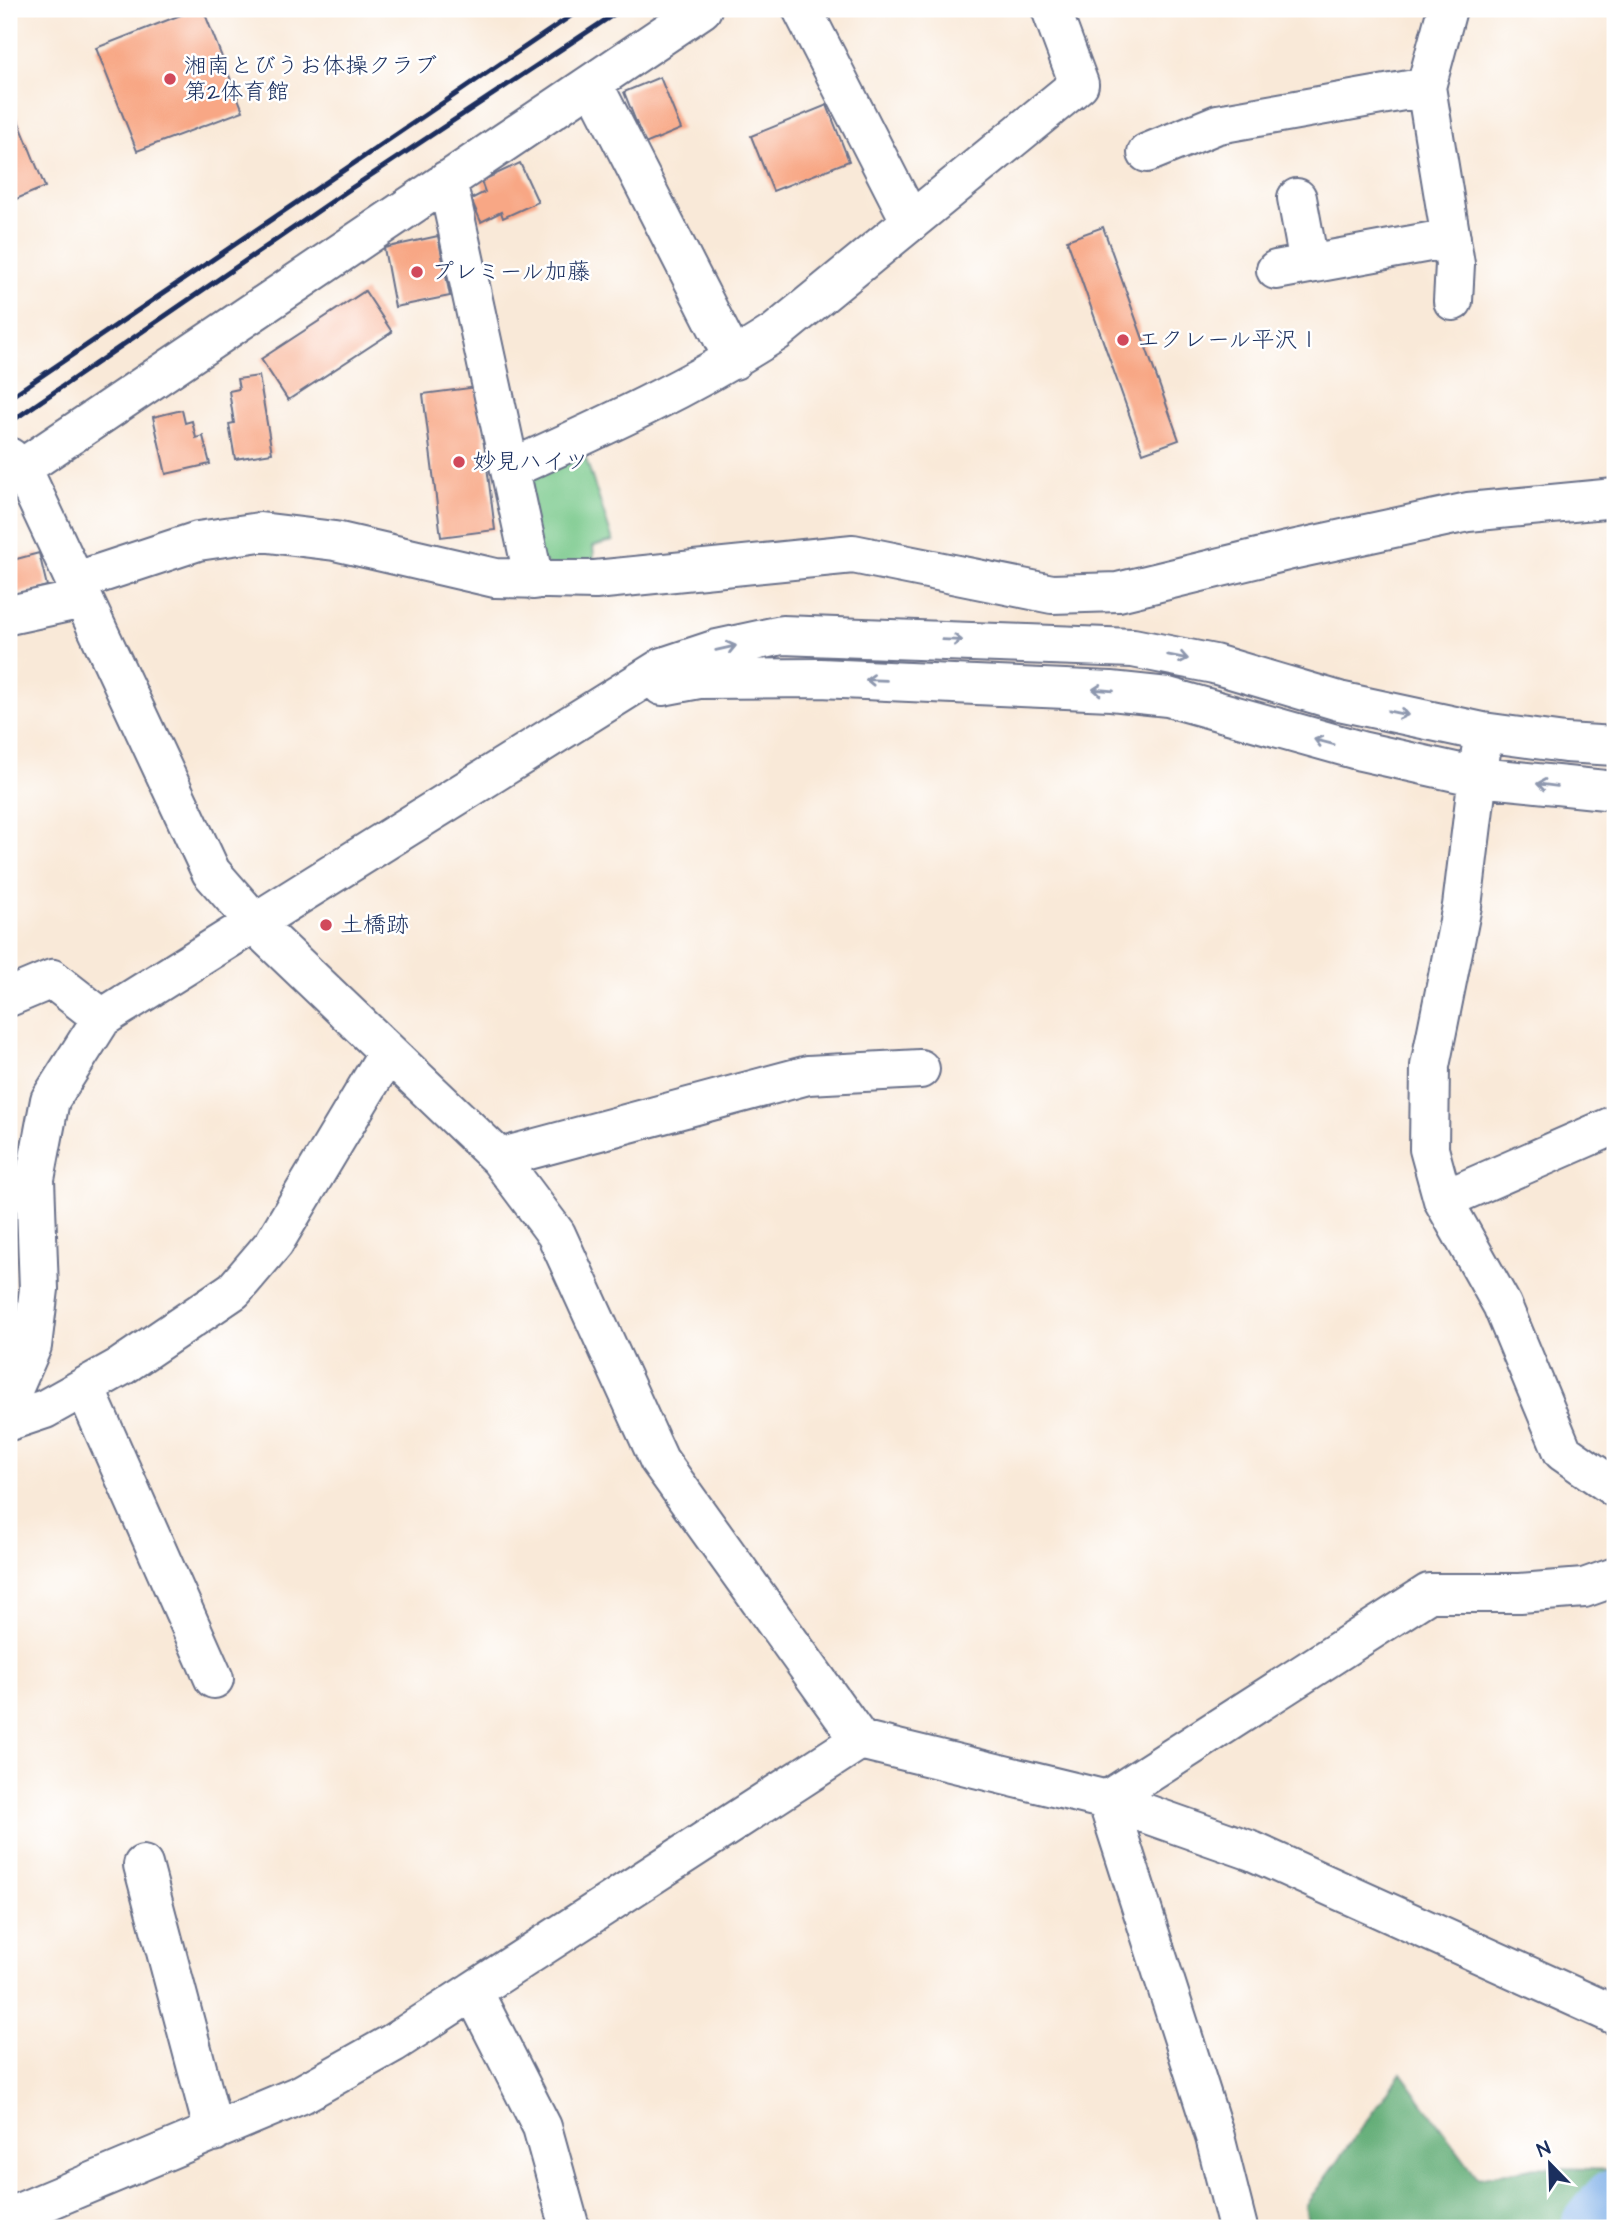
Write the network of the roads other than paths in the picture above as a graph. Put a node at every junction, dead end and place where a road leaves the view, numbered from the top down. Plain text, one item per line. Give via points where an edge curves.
1 (702, 9) edge
2 (802, 9) edge
3 (1051, 9) edge
4 (1447, 9) edge
5 (593, 84) junction
6 (1426, 87) junction
7 (1147, 153) dead end
8 (447, 180) junction
9 (1297, 198) dead end
10 (911, 222) junction
11 (1451, 238) junction
12 (1453, 301) dead end
13 (734, 360) junction
14 (15, 462) edge
15 (510, 469) junction
16 (1615, 498) edge
17 (534, 580) junction
18 (80, 590) junction
19 (1052, 594) junction
20 (9, 615) edge
21 (1051, 643) junction
22 (1052, 686) junction
23 (618, 692) junction
24 (1483, 732) junction
25 (1615, 746) edge
26 (1478, 777) junction
27 (1615, 791) edge
28 (254, 922) junction
29 (9, 997) edge
30 (102, 1018) junction
31 (387, 1054) junction
32 (920, 1069) dead end
33 (1615, 1125) edge
34 (499, 1158) junction
35 (1443, 1200) junction
36 (85, 1388) junction
37 (9, 1399) edge
38 (9, 1421) edge
39 (1615, 1488) edge
40 (1615, 1577) edge
41 (214, 1679) dead end
42 (860, 1740) junction
43 (1107, 1800) junction
44 (143, 1865) dead end
45 (473, 1991) junction
46 (1615, 2015) edge
47 (214, 2132) junction
48 (9, 2217) edge
49 (570, 2228) edge
50 (1238, 2228) edge

1 - 5 street
2 - 10 street
3 - 10 street via 1080,83
4 - 6 street
5 - 8 street
5 - 13 street
6 - 7 street via 1218,124
6 - 11 street
8 - 14 street
8 - 15 street
9 - 11 street via 1292,267
10 - 13 street via 776,332
11 - 12 street
13 - 15 street via 626,417
14 - 18 street
15 - 17 street
16 - 19 street via 1468,512 1118,592
17 - 18 street via 495,578 334,541 260,532 198,541
17 - 19 street via 595,580 853,554
18 - 20 street
18 - 28 street via 211,872
19 - 21 street
21 - 22 street
23 -> 21 street via 663,667 782,635
21 -> 24 street via 1133,648 1201,661 1339,701
22 -> 23 street via 820,678 699,680
26 -> 22 street via 1361,751 1168,697
23 - 28 street
24 - 25 street
24 - 26 street
27 -> 26 street
26 - 35 street via 1462,906 1430,1066 1429,1149
28 - 30 street
28 - 31 street
29 - 30 street via 52,979
30 - 37 street via 50,1100 35,1179 39,1289 32,1346
31 - 34 street
31 - 36 street via 274,1243 234,1290
32 - 34 street via 808,1074
33 - 35 street
34 - 42 street via 556,1234 659,1460
35 - 39 street via 1502,1305 1563,1452
36 - 38 street
36 - 41 street
40 - 43 street via 1584,1588 1429,1593
42 - 43 street
42 - 45 street
43 - 46 street via 1252,1851
43 - 50 street via 1215,2137
44 - 47 street
45 - 47 street via 302,2094
45 - 49 street via 542,2127
47 - 48 street

